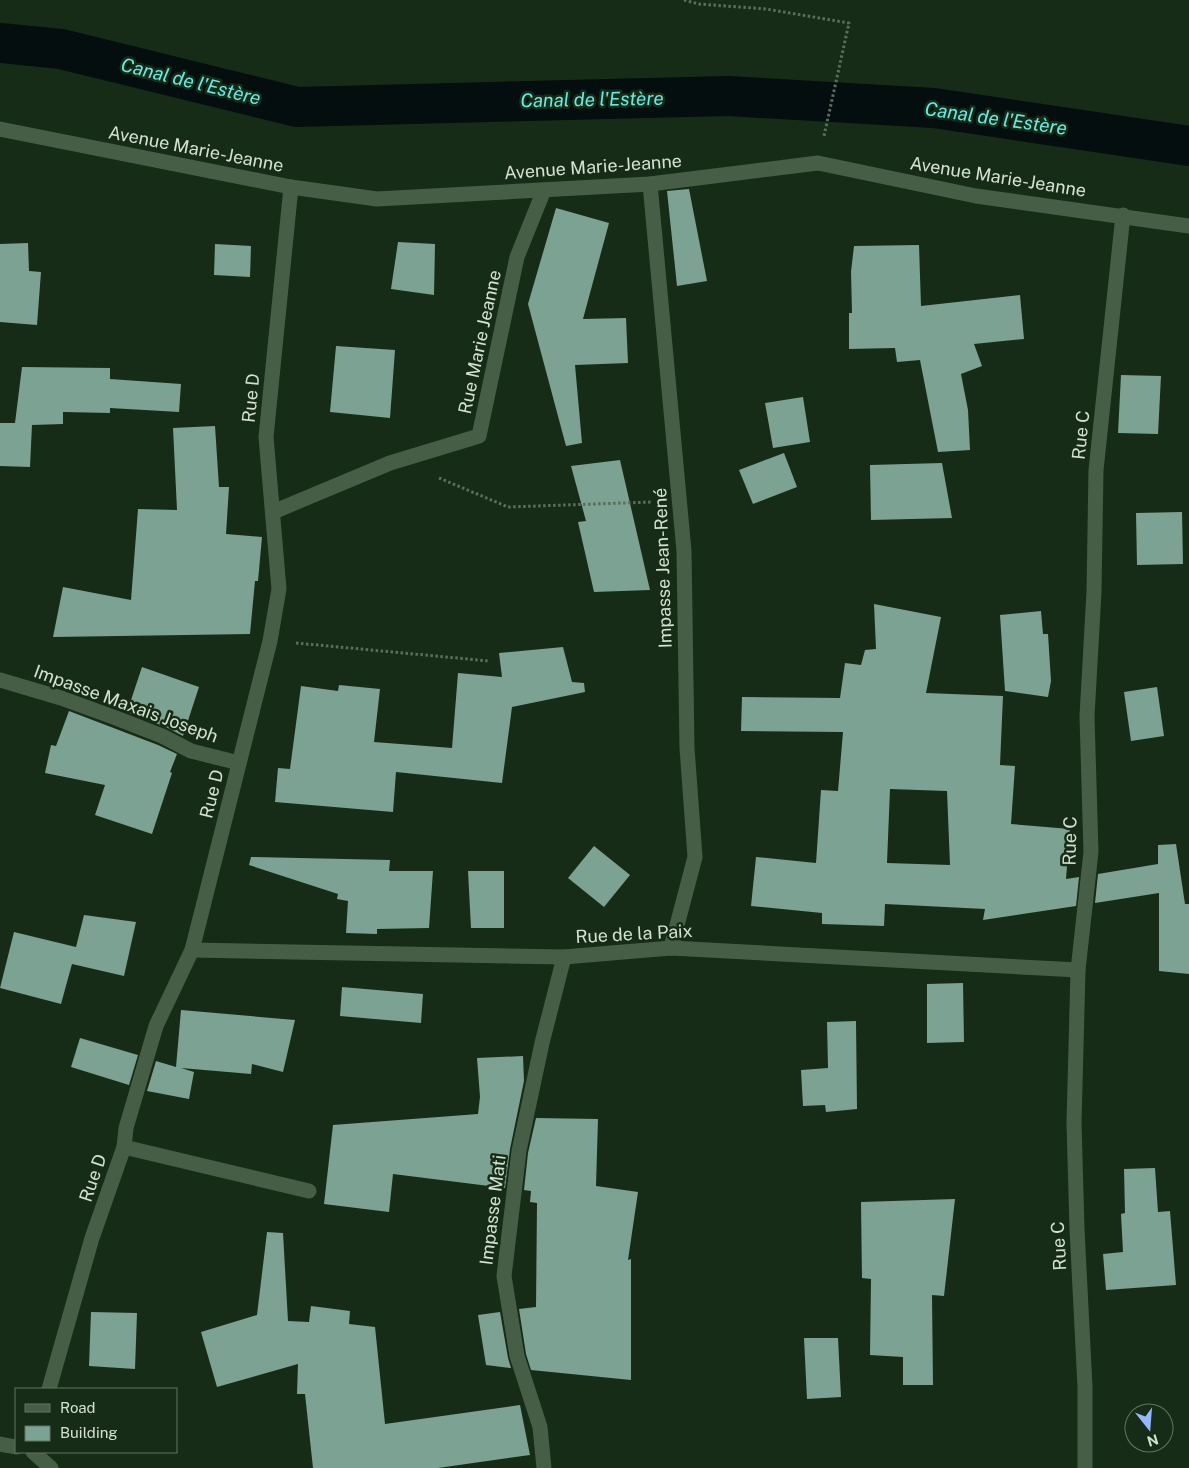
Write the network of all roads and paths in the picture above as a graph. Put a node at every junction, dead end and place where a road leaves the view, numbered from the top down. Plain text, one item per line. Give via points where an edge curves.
1 (684, 0) edge
2 (0, 129) edge
3 (818, 163) junction
4 (650, 184) junction
5 (291, 187) junction
6 (544, 190) junction
7 (1123, 215) junction
8 (1189, 226) edge
9 (398, 461) junction
10 (680, 501) junction
11 (273, 512) junction
12 (270, 641) junction
13 (489, 660) dead end
14 (0, 680) edge
15 (239, 763) junction
16 (671, 948) junction
17 (192, 950) junction
18 (564, 957) junction
19 (1078, 970) junction
20 (124, 1147) junction
21 (309, 1191) dead end
22 (49, 1388) edge
23 (0, 1444) edge
24 (15, 1447) edge
25 (34, 1453) edge
26 (51, 1468) edge
27 (544, 1468) edge
28 (1085, 1468) edge

1 - 3 path via 766,9 849,24
2 - 5 street, Avenue Marie-Jeanne
3 - 4 street, Avenue Marie-Jeanne
3 - 7 street, Avenue Marie-Jeanne via 976,196
4 - 6 street, Avenue Marie-Jeanne
4 - 10 street, Impasse Jean-René
5 - 6 street, Avenue Marie-Jeanne via 377,199
5 - 11 street, Rue D via 266,437
6 - 9 street, Rue Marie Jeanne via 517,258 479,436
7 - 8 street, Avenue Marie-Jeanne
7 - 19 street, Rue C via 1096,470 1087,716 1091,852
9 - 10 path via 508,507
9 - 11 street, Rue Marie Jeanne
10 - 16 street, Impasse Jean-René via 684,551 687,748 695,857
11 - 12 street, Rue D via 279,589
12 - 13 path
12 - 15 street, Rue D
14 - 15 street, Impasse Maxais Joseph via 70,701 162,736 191,751
15 - 17 street, Rue D
16 - 18 street, Rue de la Paix
16 - 19 street, Rue de la Paix
17 - 18 street, Rue de la Paix
17 - 20 street, Rue D via 156,1026 126,1128
18 - 27 street, Impasse Mati via 519,1151 504,1276 517,1356 540,1427
19 - 28 street, Rue C via 1074,1123 1085,1386
20 - 21 street
20 - 22 street, Rue D via 92,1238
23 - 24 street
25 - 26 street

